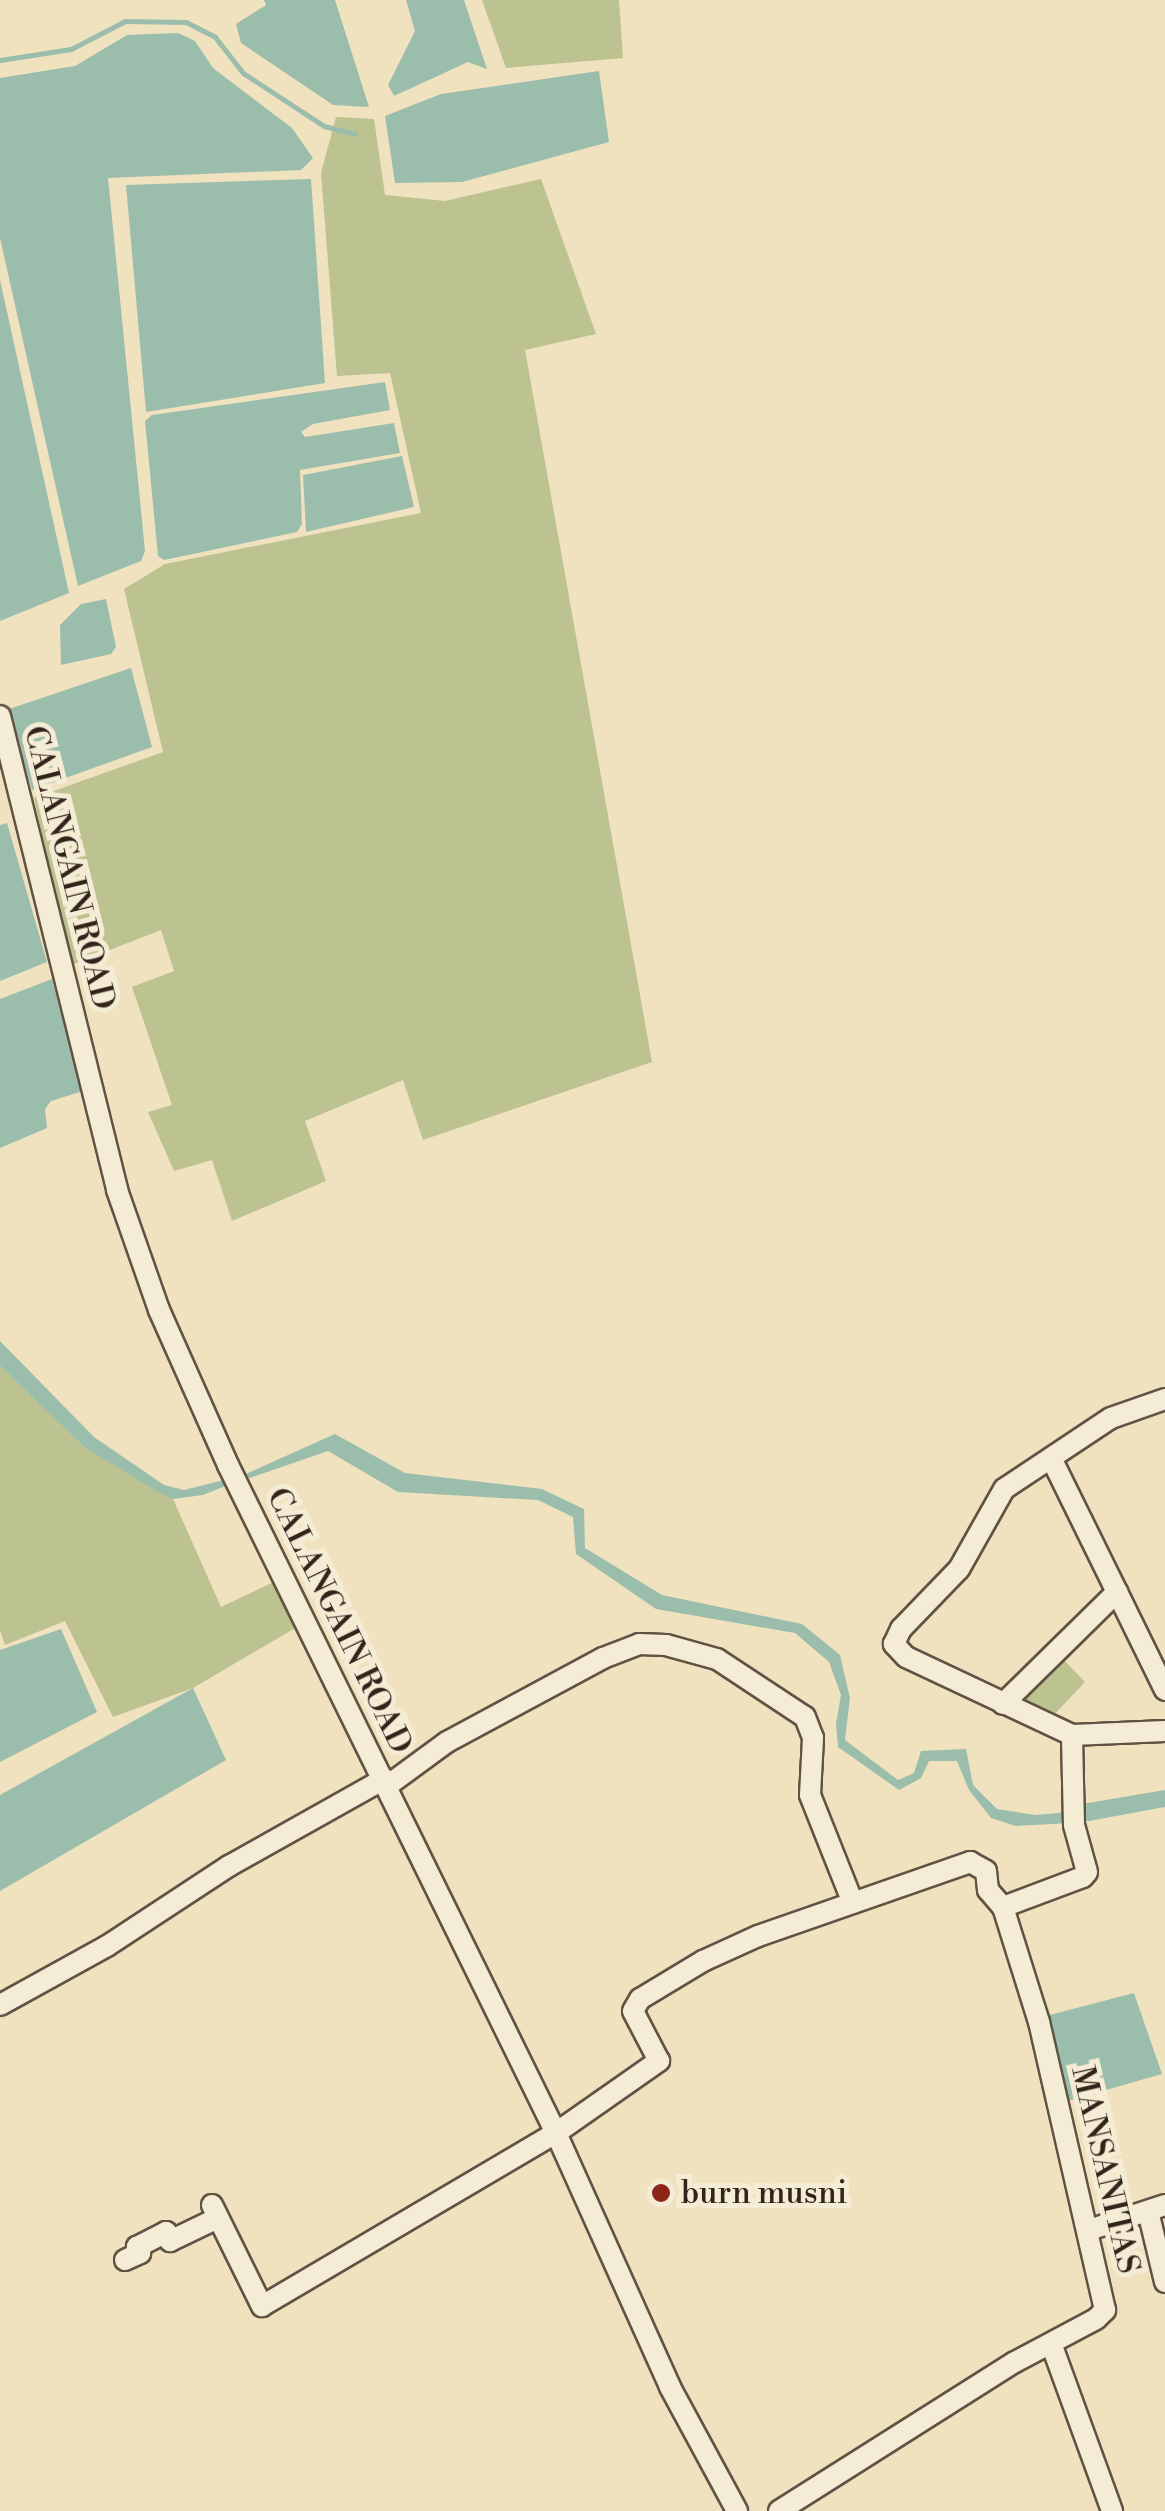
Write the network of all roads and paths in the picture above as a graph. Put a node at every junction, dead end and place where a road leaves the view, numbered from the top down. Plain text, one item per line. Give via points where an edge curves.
1 (0, 716) edge
2 (1165, 1399) edge
3 (1051, 1458) junction
4 (1117, 1592) junction
5 (1165, 1690) edge
6 (1003, 1704) junction
7 (1165, 1730) edge
8 (1072, 1735) junction
9 (386, 1783) junction
10 (852, 1902) junction
11 (1003, 1907) junction
12 (0, 2005) edge
13 (556, 2134) junction
14 (1157, 2208) edge
15 (1088, 2230) junction
16 (125, 2260) dead end
17 (1165, 2282) edge
18 (1052, 2346) junction
19 (736, 2511) edge
20 (779, 2511) edge
21 (1112, 2511) edge

1 - 9 street, CALANGAIN ROAD via 117,1190 158,1310
2 - 3 street via 1111,1418
3 - 4 street
3 - 6 street via 1004,1489 958,1569 894,1644 906,1657
4 - 5 street
4 - 6 street
6 - 8 street
7 - 8 street
8 - 11 street via 1073,1814 1087,1872
9 - 10 street via 447,1742 603,1658 639,1644 666,1644 717,1659 804,1717 813,1738 810,1795
9 - 12 street via 229,1866
9 - 13 street, CALANGAIN ROAD
10 - 11 street, MANSANITAS via 970,1862 986,1871 988,1890
10 - 13 street, MANSANITAS via 758,1936 640,1999 633,2010 659,2062
11 - 15 street, MANSANITAS via 1039,2022
13 - 16 street via 262,2306 215,2212 170,2241 166,2232 137,2246 140,2252
13 - 19 street, CALANGAIN ROAD via 670,2387
14 - 15 street
14 - 17 street
15 - 18 street, MANSANITAS via 1105,2310
18 - 20 street, MANSANITAS via 1015,2362
18 - 21 street

